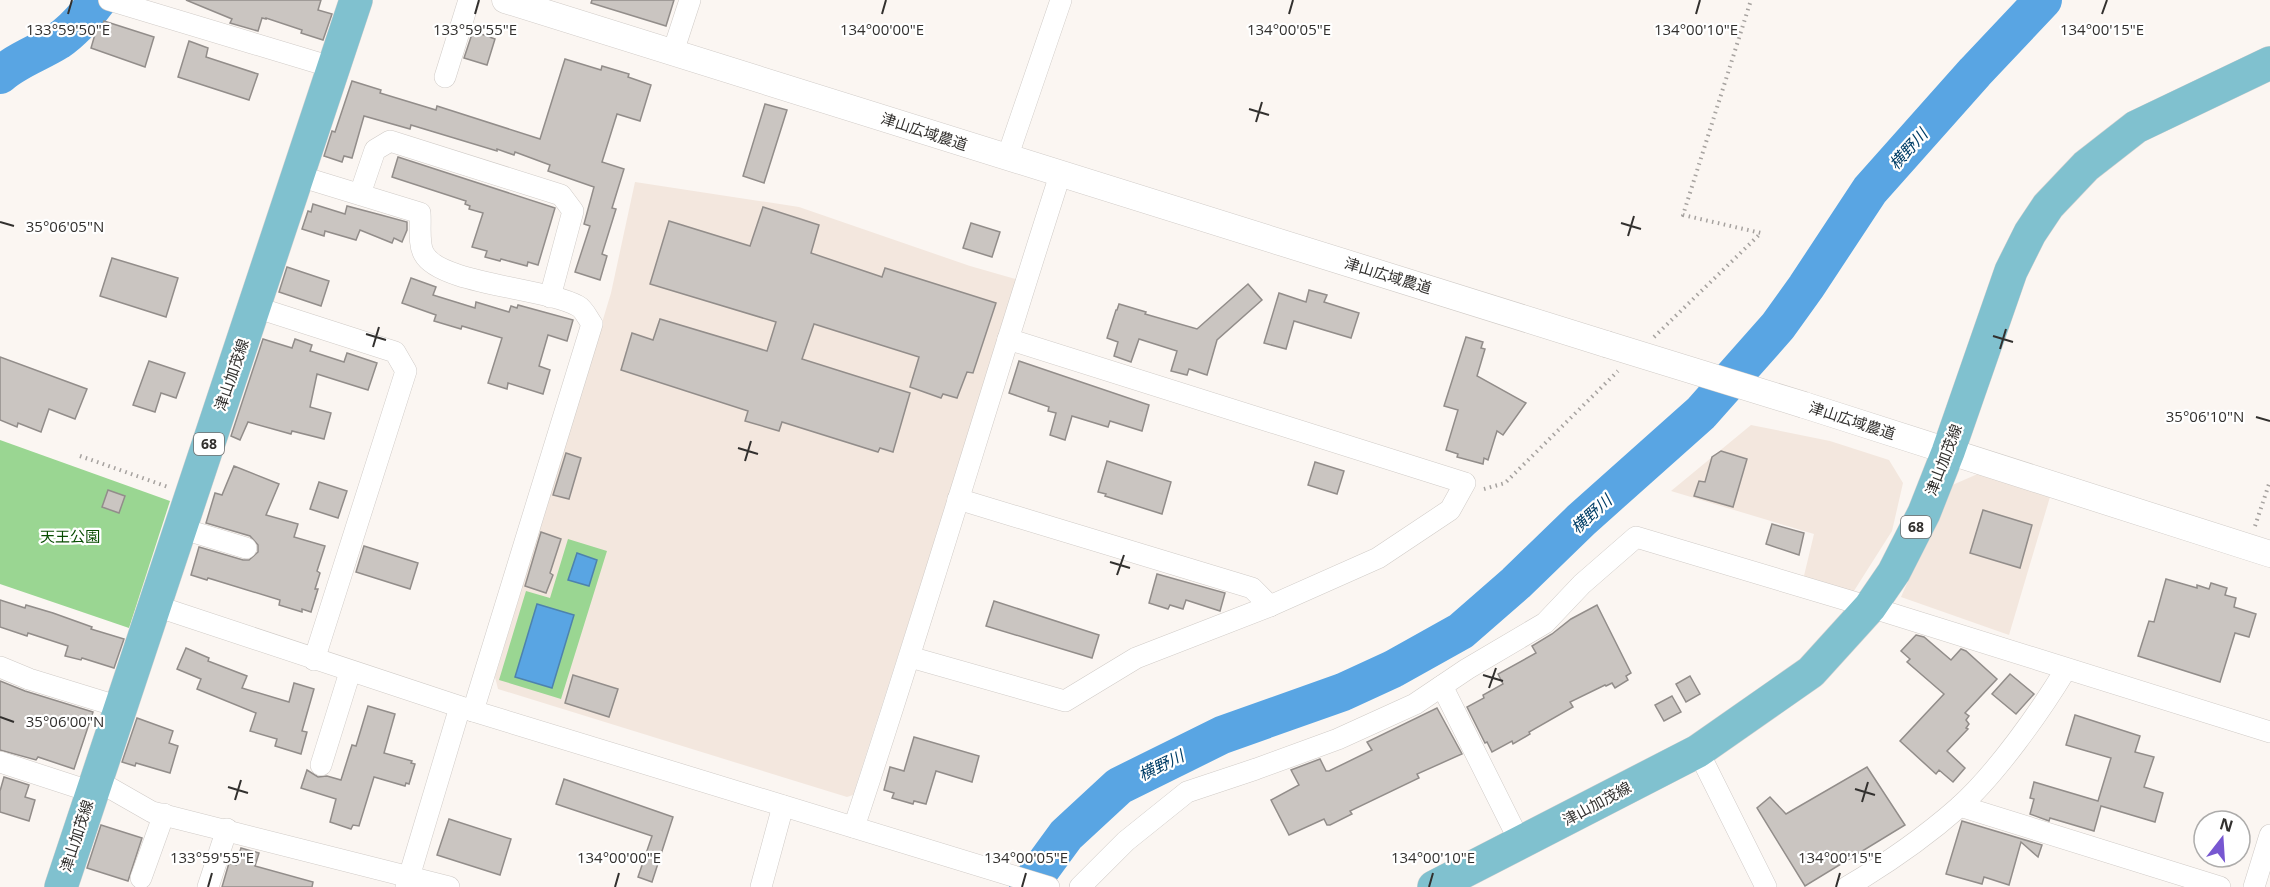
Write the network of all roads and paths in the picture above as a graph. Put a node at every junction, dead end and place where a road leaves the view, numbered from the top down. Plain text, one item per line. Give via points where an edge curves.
1 (109, 0) edge
2 (356, 0) edge
3 (469, 0) edge
4 (505, 0) edge
5 (690, 0) edge
6 (1061, 0) edge
7 (1751, 0) edge
8 (673, 52) junction
9 (2270, 63) edge
10 (335, 68) junction
11 (445, 77) dead end
12 (1007, 158) junction
13 (1060, 175) junction
14 (299, 176) junction
15 (360, 194) junction
16 (550, 297) junction
17 (255, 307) junction
18 (1008, 339) junction
19 (1650, 341) dead end
20 (1624, 366) dead end
21 (1948, 452) junction
22 (80, 456) dead end
23 (2270, 481) edge
24 (1465, 483) junction
25 (191, 495) junction
26 (958, 499) junction
27 (180, 528) junction
28 (246, 548) dead end
29 (2259, 550) edge
30 (153, 605) junction
31 (1270, 606) junction
32 (1870, 607) junction
33 (910, 657) junction
34 (314, 660) junction
35 (0, 667) edge
36 (2066, 669) junction
37 (350, 672) junction
38 (1442, 686) junction
39 (120, 707) junction
40 (466, 709) junction
41 (2270, 732) edge
42 (1698, 751) junction
43 (0, 762) edge
44 (321, 765) dead end
45 (94, 786) junction
46 (783, 806) junction
47 (1960, 806) junction
48 (164, 814) junction
49 (854, 827) junction
50 (227, 829) junction
51 (2270, 835) edge
52 (1521, 844) junction
53 (141, 878) dead end
54 (407, 881) edge
55 (61, 887) edge
56 (208, 887) edge
57 (449, 887) edge
58 (761, 887) edge
59 (1049, 887) edge
60 (1080, 887) edge
61 (1434, 887) edge
62 (1766, 887) edge
63 (1847, 887) edge
64 (2220, 887) edge
65 (2254, 887) edge

1 - 10 street
2 - 10 main road, 津山加茂線 / 68
3 - 11 street
4 - 8 street, 津山広域農道
5 - 8 street
6 - 12 street
7 - 19 path via 1683,215 1761,233
8 - 12 street, 津山広域農道
9 - 21 main road, 津山加茂線 / 68 via 2136,127 2086,166 2048,206 2011,271
10 - 14 main road, 津山加茂線 / 68
12 - 13 street, 津山広域農道
13 - 18 street
13 - 21 street, 津山広域農道, bridge
14 - 15 street
14 - 17 main road, 津山加茂線 / 68
15 - 16 street via 420,213 422,251 429,262 470,279
15 - 16 street via 375,150 390,141 561,195 573,211
16 - 40 street via 580,307 592,324
17 - 25 main road, 津山加茂線 / 68
17 - 34 street via 395,352 406,371
18 - 24 street
18 - 26 street
20 - 24 path via 1505,483 1486,490
21 - 29 street, 津山広域農道
21 - 32 main road, 津山加茂線 / 68 via 1894,572
22 - 25 path
23 - 29 path
24 - 31 street via 1450,510 1378,558
25 - 27 main road, 津山加茂線 / 68
26 - 31 street via 1252,588
26 - 33 street
27 - 28 street
27 - 30 main road, 津山加茂線 / 68
30 - 34 street
30 - 39 main road, 津山加茂線 / 68
31 - 33 street via 1136,658 1065,701
32 - 36 street
32 - 38 street via 1636,537 1545,622
32 - 42 main road, 津山加茂線 / 68 via 1811,672
33 - 49 street
34 - 37 street
35 - 39 street
36 - 41 street
36 - 47 street via 2001,761
37 - 40 street
37 - 44 street
38 - 52 street
38 - 60 street via 1415,704 1338,739 1187,792 1126,841
39 - 45 main road, 津山加茂線 / 68
40 - 46 street
40 - 54 street
42 - 52 main road, 津山加茂線 / 68
42 - 62 street
43 - 45 street
45 - 48 street
45 - 55 main road, 津山加茂線 / 68
46 - 49 street
46 - 58 street
47 - 63 street via 1908,848
47 - 64 street
48 - 50 street
48 - 53 street
49 - 59 street
50 - 54 street
50 - 56 street
51 - 65 street
52 - 61 main road, 津山加茂線 / 68
54 - 57 street

